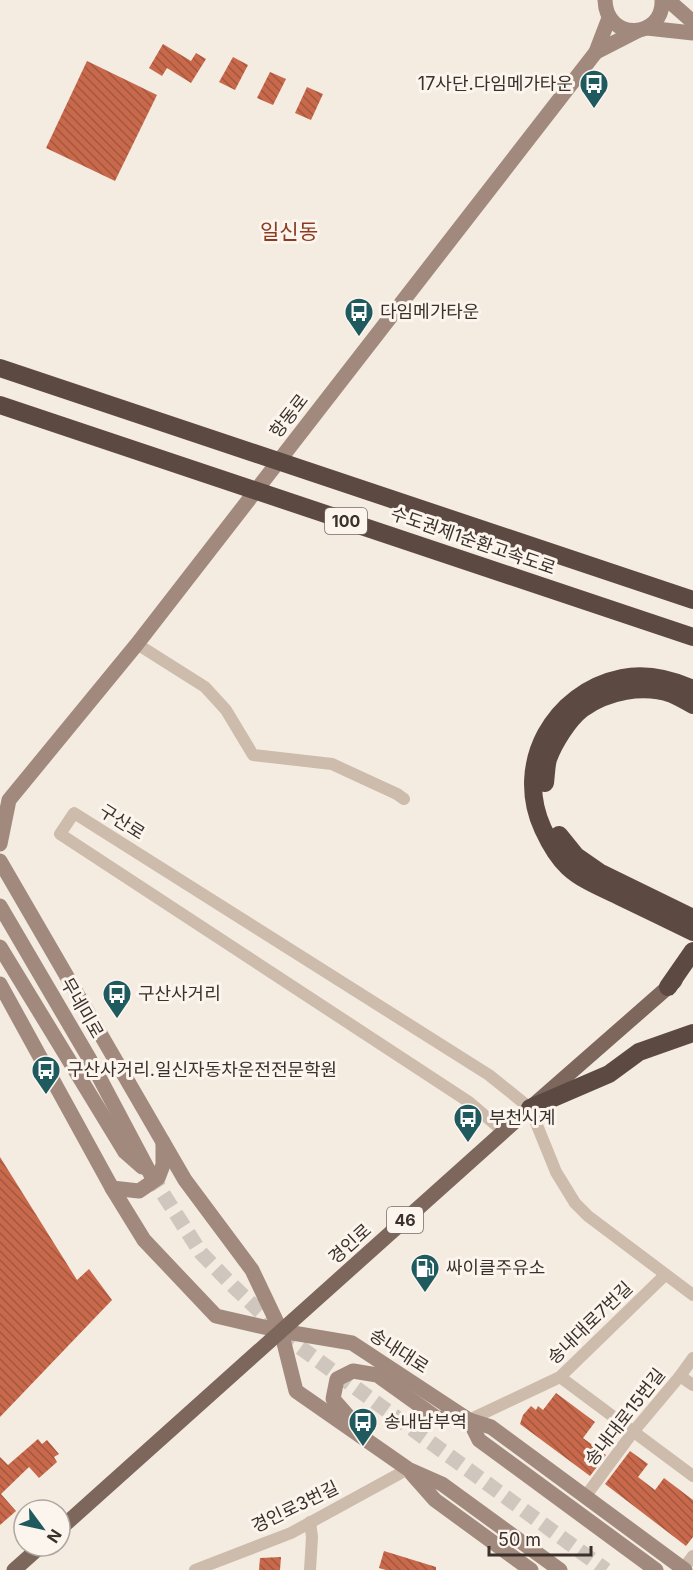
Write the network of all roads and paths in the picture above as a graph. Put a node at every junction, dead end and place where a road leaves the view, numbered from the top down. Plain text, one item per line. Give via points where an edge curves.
1 (662, 0) edge
2 (668, 0) edge
3 (685, 0) edge
4 (604, 1) edge
5 (693, 14) edge
6 (609, 18) junction
7 (693, 22) edge
8 (642, 29) junction
9 (693, 33) edge
10 (596, 52) junction
11 (0, 368) edge
12 (0, 405) edge
13 (693, 600) edge
14 (693, 638) edge
15 (137, 644) junction
16 (693, 689) edge
17 (693, 705) edge
18 (404, 799) dead end
19 (4, 800) edge
20 (0, 844) edge
21 (0, 861) edge
22 (595, 877) junction
23 (0, 906) edge
24 (693, 918) edge
25 (693, 932) edge
26 (0, 947) edge
27 (693, 951) edge
28 (693, 965) edge
29 (0, 984) edge
30 (668, 987) junction
31 (693, 1034) edge
32 (530, 1108) junction
33 (504, 1132) junction
34 (163, 1141) junction
35 (112, 1188) junction
36 (665, 1275) junction
37 (693, 1295) edge
38 (281, 1332) junction
39 (693, 1358) edge
40 (680, 1376) junction
41 (560, 1377) junction
42 (693, 1386) edge
43 (469, 1420) junction
44 (633, 1432) junction
45 (408, 1469) junction
46 (693, 1476) edge
47 (585, 1497) junction
48 (72, 1518) edge
49 (310, 1522) junction
50 (693, 1556) edge
51 (28, 1558) edge
52 (684, 1569) edge
53 (14, 1570) edge
54 (195, 1570) edge
55 (310, 1570) edge
56 (531, 1570) edge
57 (560, 1570) edge
58 (656, 1570) edge

1 - 8 street via 660,14
2 - 7 street
3 - 5 street
4 - 6 street
6 - 8 street via 629,31
6 - 10 street, 항동로
8 - 9 street
8 - 10 street, 항동로
10 - 15 street, 항동로
11 - 13 highway, 수도권제1순환고속도로 / 100, bridge
12 - 14 highway, 수도권제1순환고속도로 / 100, bridge
15 - 18 street via 205,687 226,710 253,755 332,764
15 - 19 street, 항동로
16 - 22 highway via 647,676 623,678 596,686 573,700 550,725 537,754 532,785 537,815 567,867
17 - 22 highway via 671,694 627,690 582,710 561,732 548,760 544,784 548,812 560,838
19 - 20 street, 항동로
21 - 34 street
22 - 24 highway
22 - 25 highway
23 - 26 street, 무네미로 via 89,1058 151,1175 125,1152
27 - 30 highway
28 - 30 main road, 경인로 / 46
29 - 35 street, 송내대로
30 - 32 main road, 경인로 / 46
31 - 32 highway via 639,1052 609,1074
32 - 33 main road, 경인로 / 46
32 - 33 street, 구산로 via 489,1075 74,813 60,834 469,1102
32 - 36 street via 556,1172 575,1203
33 - 38 main road, 경인로 / 46
34 - 35 street via 163,1165 158,1178 139,1191
34 - 38 street via 185,1180 252,1270
35 - 38 street, 송내대로 via 144,1240 216,1316
36 - 37 street
36 - 41 street, 송내대로7번길
38 - 43 street, 송내대로 via 352,1343
38 - 45 street via 297,1391
38 - 48 main road, 경인로 / 46
39 - 40 street, 송내대로15번길
40 - 42 street
40 - 44 street, 송내대로15번길
41 - 43 street, 송내대로7번길
41 - 44 street
43 - 45 street via 436,1418 377,1375 353,1371 337,1379 333,1398 348,1416 400,1453
43 - 47 street, 송내대로 via 491,1426
43 - 58 street, 송내대로 via 479,1440
44 - 46 street
44 - 47 street, 송내대로15번길
45 - 49 street, 경인로3번길
45 - 56 street via 435,1500
45 - 57 street via 442,1484
47 - 52 street, 송내대로
49 - 54 street, 경인로3번길
49 - 55 street
50 - 52 street
51 - 53 main road

